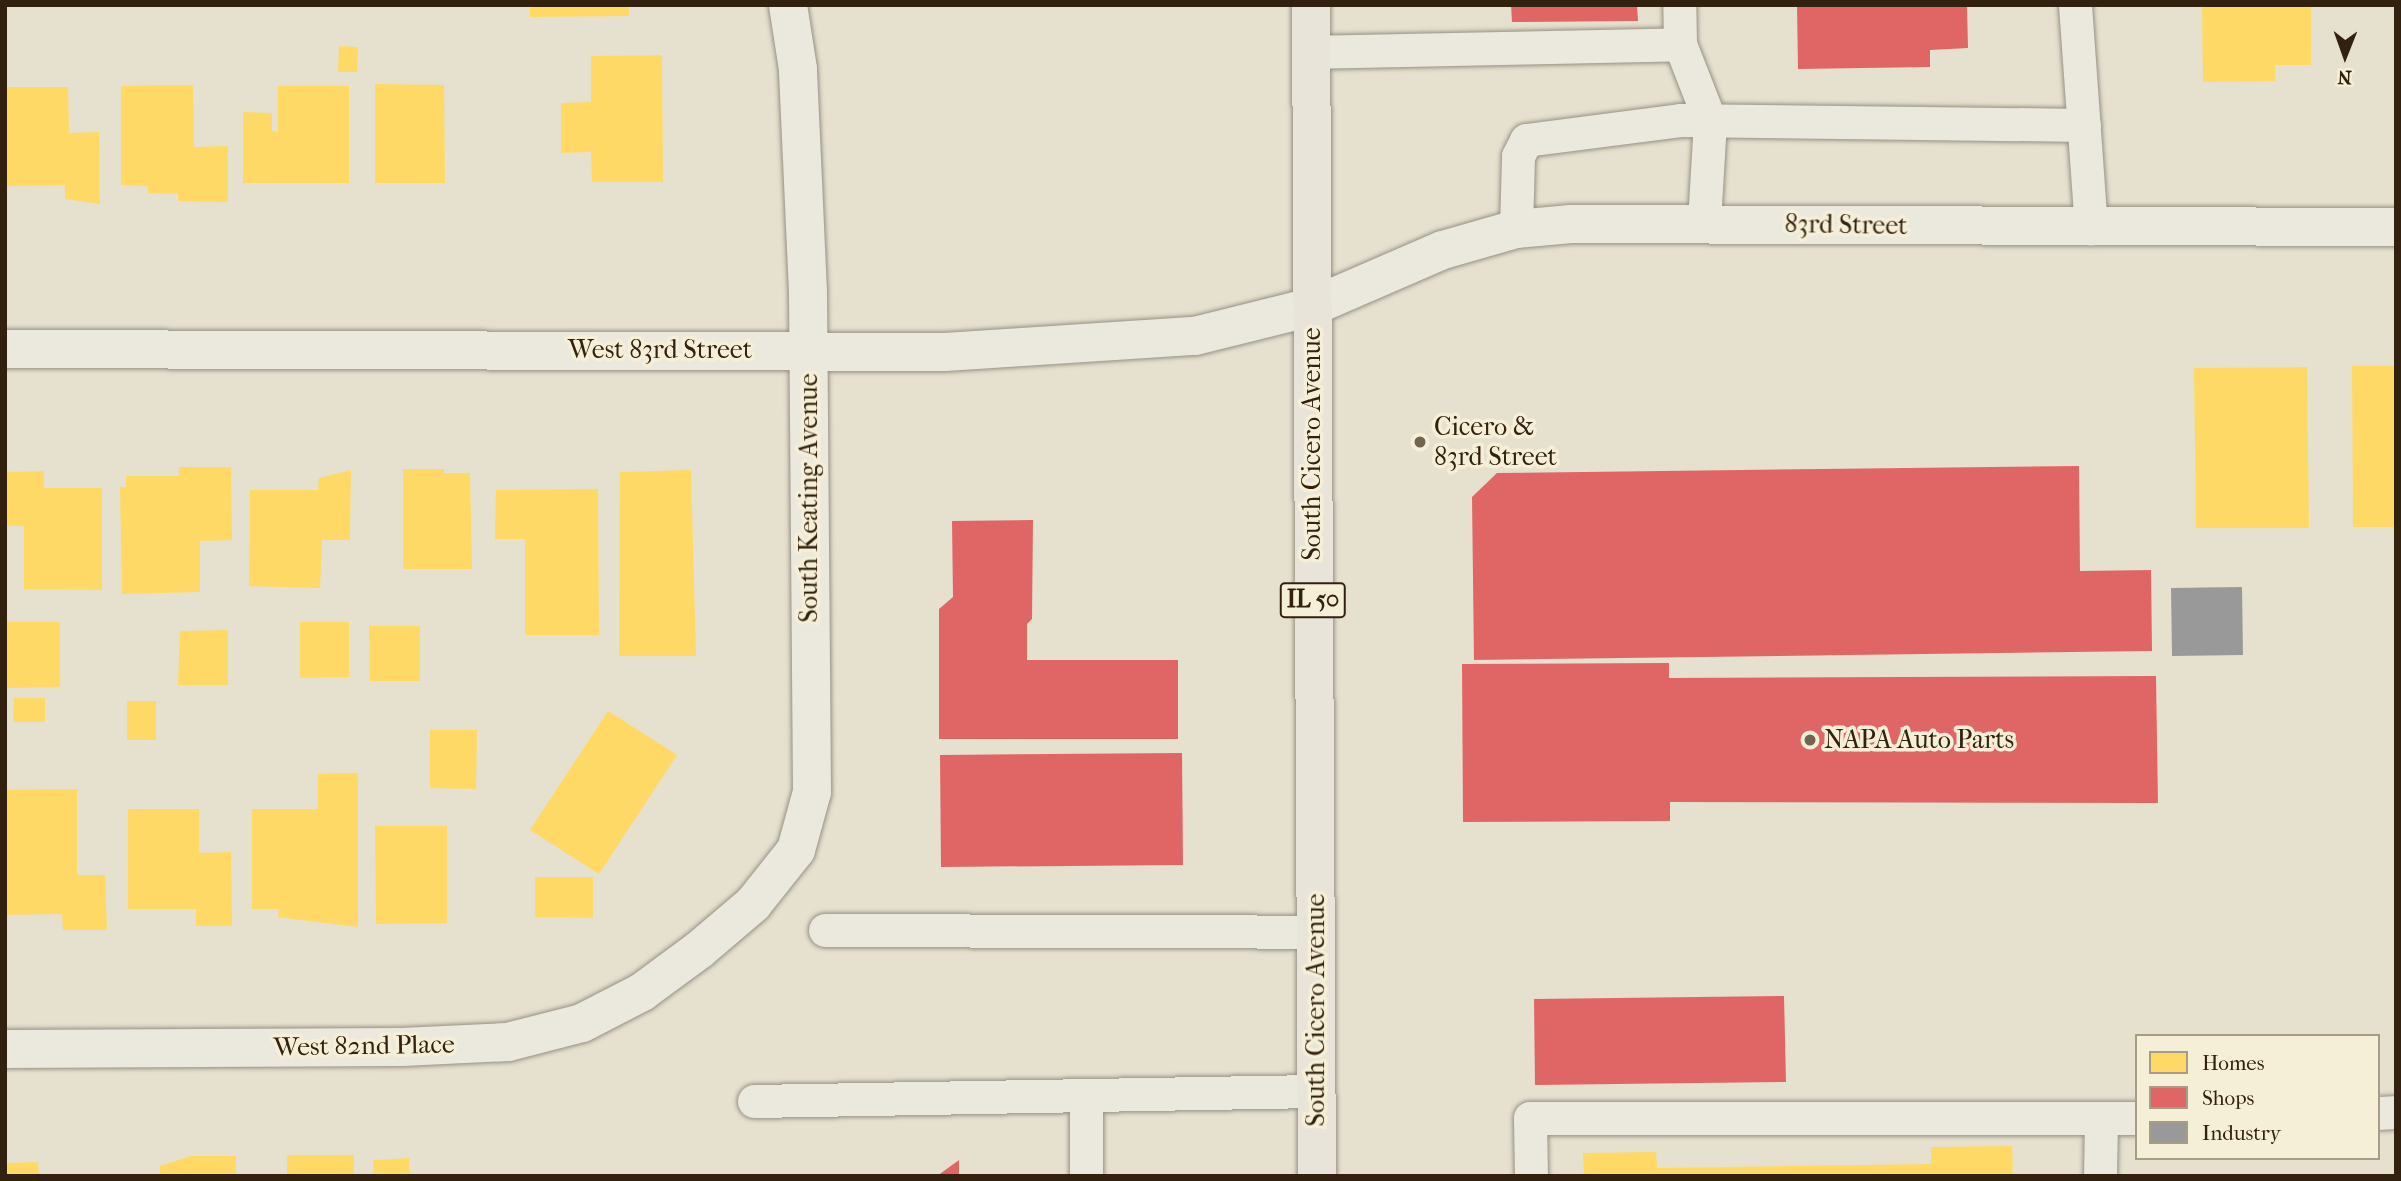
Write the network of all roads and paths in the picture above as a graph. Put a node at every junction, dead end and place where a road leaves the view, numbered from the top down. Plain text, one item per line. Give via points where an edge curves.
1 (788, 5) edge
2 (1311, 5) edge
3 (1679, 5) edge
4 (2075, 5) edge
5 (1680, 44) junction
6 (1311, 52) junction
7 (1710, 121) junction
8 (2084, 125) junction
9 (1704, 223) junction
10 (2396, 227) edge
11 (2091, 228) junction
12 (1516, 229) junction
13 (1311, 307) junction
14 (5, 349) edge
15 (808, 350) junction
16 (825, 930) dead end
17 (1316, 932) junction
18 (699, 950) joint
19 (5, 1049) edge
20 (1317, 1091) junction
21 (1086, 1095) junction
22 (754, 1101) dead end
23 (2101, 1118) junction
24 (2135, 1118) edge
25 (1086, 1176) edge
26 (1317, 1176) edge
27 (1531, 1176) edge
28 (2100, 1176) edge

1 - 15 street, South Keating Avenue via 798,69
2 - 6 main road, South Cicero Avenue / IL 50
3 - 5 lane
4 - 8 lane
5 - 6 lane
5 - 7 lane
6 - 13 main road, South Cicero Avenue / IL 50
7 - 8 lane
7 - 9 lane
7 - 12 lane via 1680,120 1526,140 1518,156
8 - 11 lane
9 - 11 street, 83rd Street
9 - 12 street, 83rd Street
10 - 11 street, 83rd Street
12 - 13 street, 83rd Street via 1443,250
13 - 15 street, West 83rd Street via 1195,336 945,352
13 - 17 main road, South Cicero Avenue / IL 50
14 - 15 street, West 83rd Street
15 - 18 street, South Keating Avenue via 812,792 796,850 753,904
16 - 17 lane
17 - 20 main road, South Cicero Avenue / IL 50
18 - 19 street, West 82nd Place via 642,992 582,1023 508,1042 402,1047
20 - 21 lane
20 - 26 main road, South Cicero Avenue / IL 50
21 - 22 lane
21 - 25 lane
23 - 24 lane
23 - 27 lane via 1530,1118
23 - 28 lane

